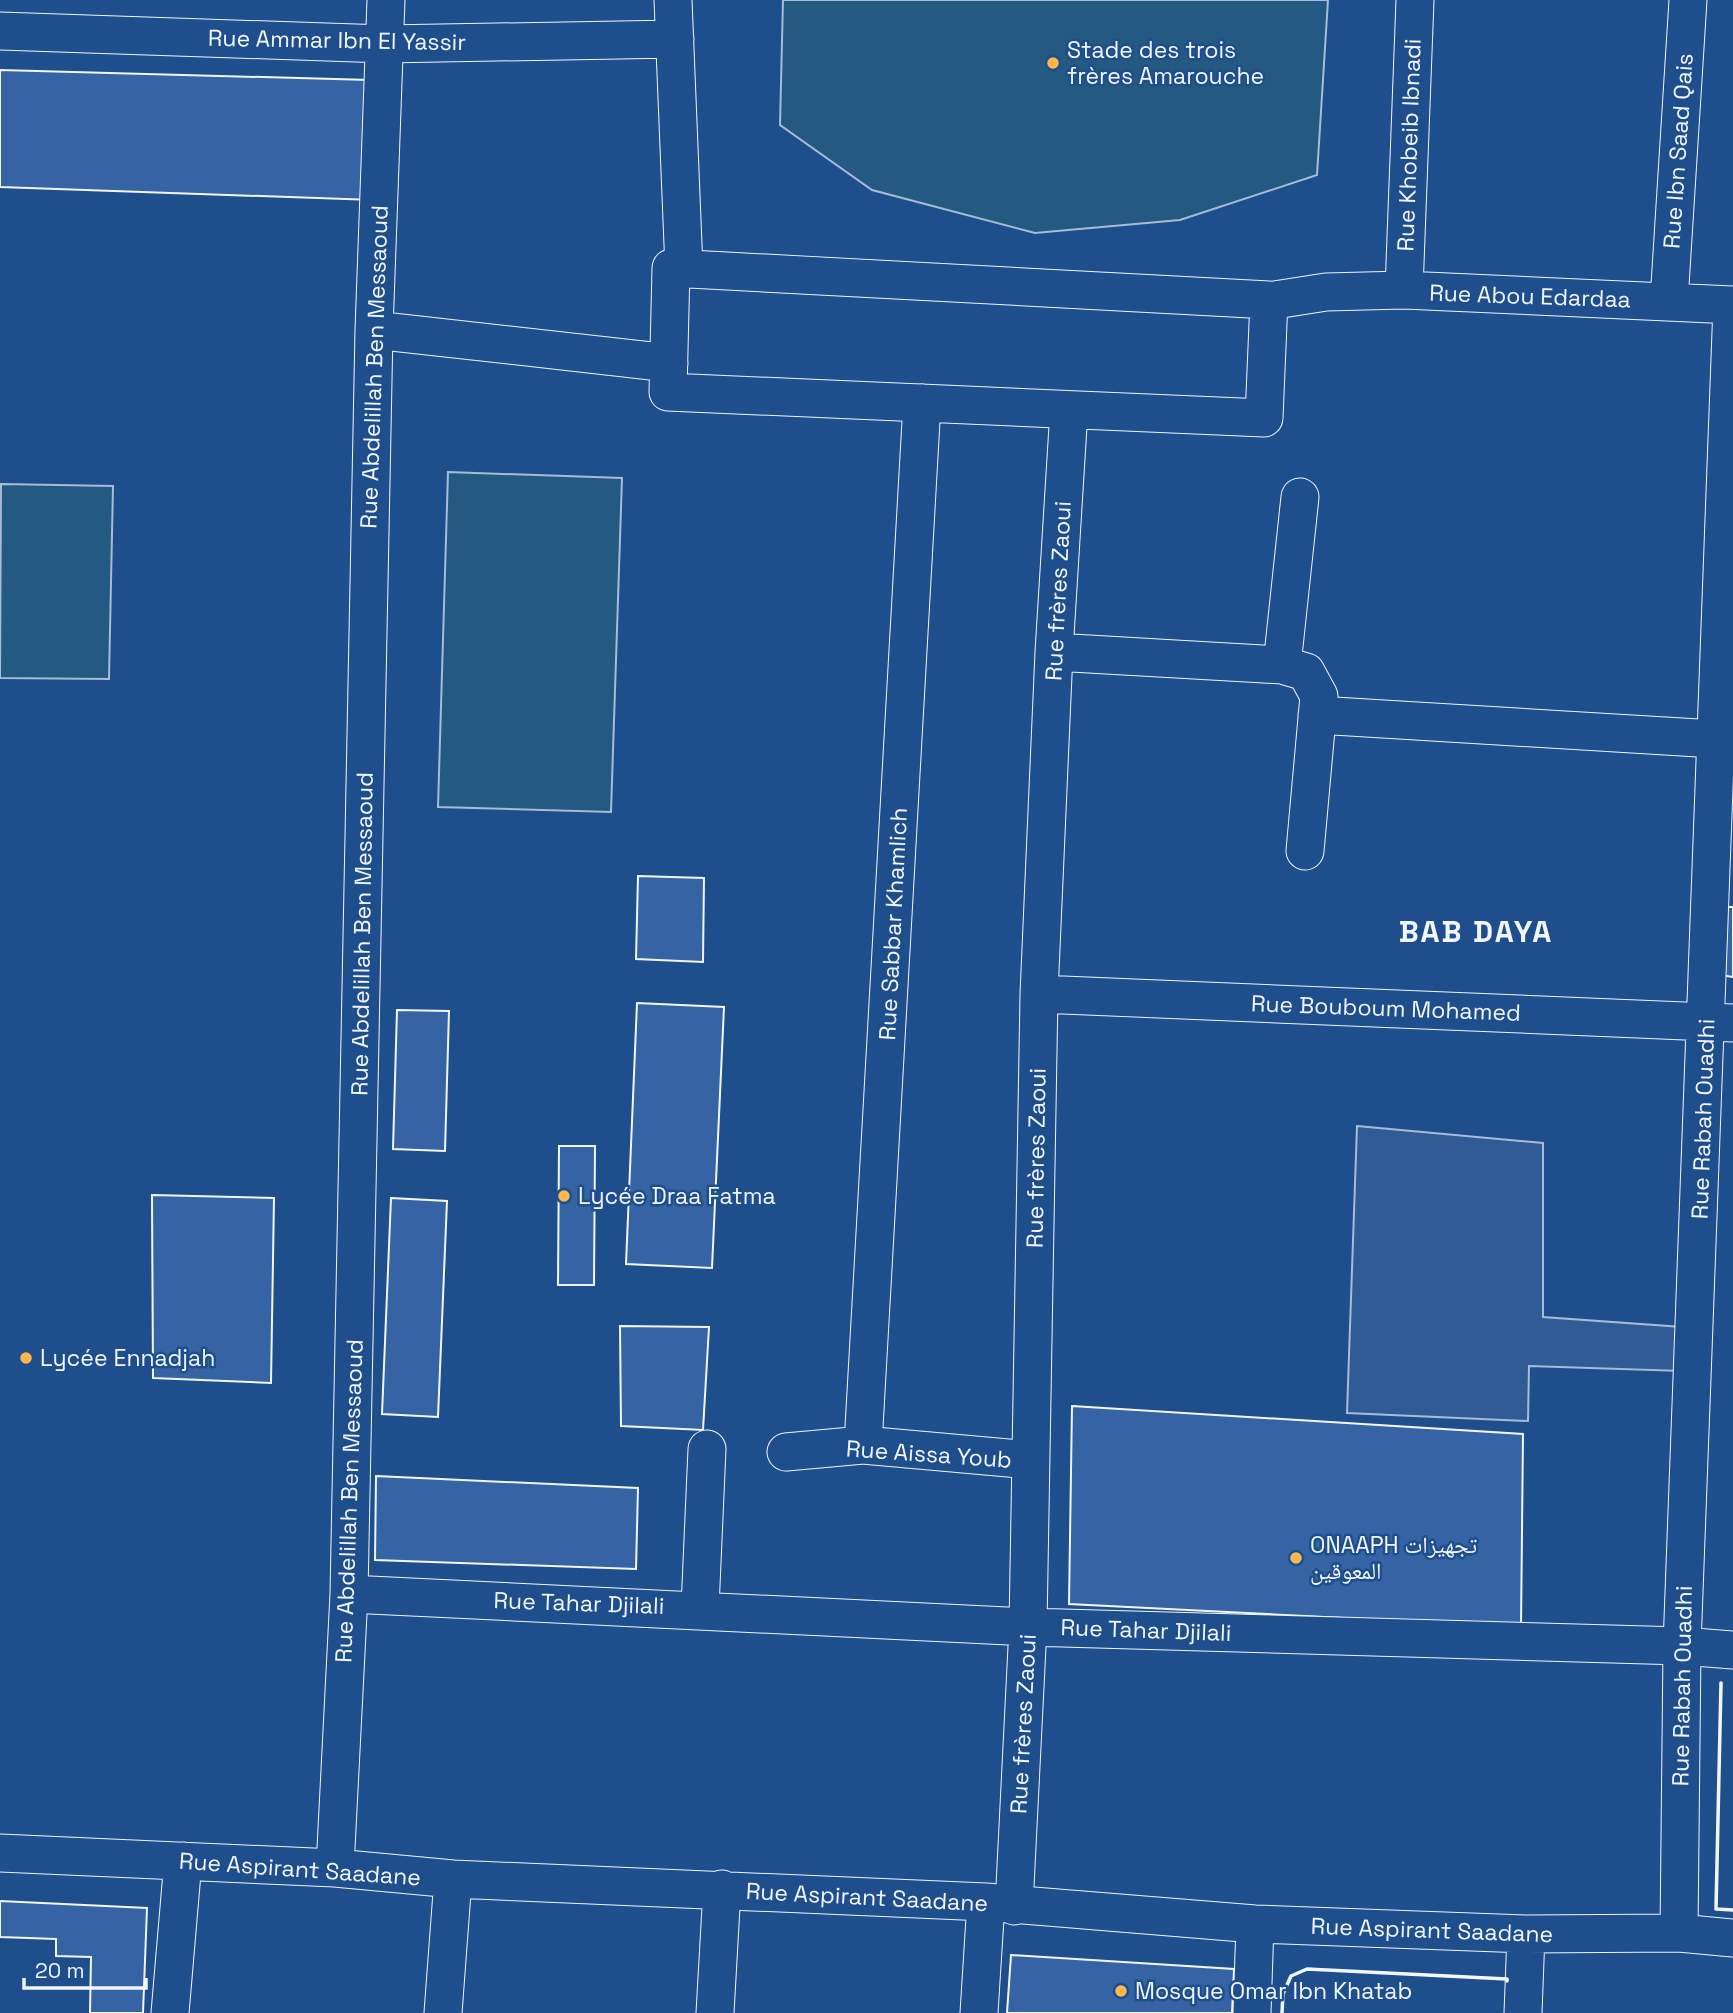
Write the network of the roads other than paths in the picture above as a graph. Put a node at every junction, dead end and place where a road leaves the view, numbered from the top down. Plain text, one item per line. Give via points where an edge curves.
1 (386, 0) edge
2 (673, 0) edge
3 (1415, 0) edge
4 (1688, 0) edge
5 (0, 31) edge
6 (675, 39) junction
7 (385, 44) junction
8 (684, 269) junction
9 (1404, 290) junction
10 (1269, 301) junction
11 (1669, 302) junction
12 (1732, 305) edge
13 (374, 330) junction
14 (669, 363) junction
15 (922, 403) junction
16 (1069, 410) junction
17 (1300, 497) dead end
18 (1054, 652) junction
19 (1282, 665) junction
20 (1317, 715) junction
21 (1715, 739) junction
22 (1305, 851) dead end
23 (1039, 994) junction
24 (1720, 1023) edge
25 (863, 1445) junction
26 (708, 1449) dead end
27 (786, 1452) dead end
28 (1031, 1460) junction
29 (349, 1594) junction
30 (701, 1608) junction
31 (1028, 1627) junction
32 (1682, 1646) junction
33 (1733, 1650) edge
34 (0, 1853) edge
35 (183, 1861) junction
36 (335, 1868) junction
37 (453, 1879) junction
38 (722, 1889) junction
39 (1000, 1904) junction
40 (1255, 1924) junction
41 (1679, 1933) junction
42 (1526, 1934) junction
43 (1733, 1938) edge
44 (170, 2013) edge
45 (443, 2013) edge
46 (715, 2013) edge
47 (979, 2013) edge
48 (1252, 2013) edge
49 (1523, 2013) edge

1 - 7 street, Rue Abdelillah Ben Messaoud
2 - 6 street
3 - 9 street, Rue Khobeib Ibnadi
4 - 11 street, Rue Ibn Saad Qais
5 - 7 street, Rue Ammar Ibn El Yassir
6 - 7 street, Rue Ammar Ibn El Yassir
6 - 8 street
7 - 13 street, Rue Abdelillah Ben Messaoud
8 - 10 street, Rue Abou Edardaa
8 - 14 street via 671,268
9 - 10 street, Rue Abou Edardaa via 1326,292
9 - 11 street, Rue Abou Edardaa
10 - 16 street via 1264,418
11 - 12 street, Rue Abou Edardaa
12 - 21 street, Rue Rabah Ouadhi
13 - 14 street
13 - 29 street, Rue Abdelillah Ben Messaoud
14 - 15 street via 668,392
15 - 16 street
15 - 25 street, Rue Sabbar Khamlich
16 - 18 street, Rue frères Zaoui
17 - 19 street
18 - 19 street
18 - 23 street, Rue frères Zaoui
19 - 20 street via 1306,672 1313,680 1319,696
20 - 21 street
20 - 22 street
21 - 24 street, Rue Rabah Ouadhi
23 - 24 street, Rue Bouboum Mohamed
23 - 28 street, Rue frères Zaoui
24 - 32 street, Rue Rabah Ouadhi
25 - 27 street, Rue Aissa Youb
25 - 28 street, Rue Aissa Youb
26 - 30 street
28 - 31 street, Rue frères Zaoui
29 - 30 street, Rue Tahar Djilali
29 - 36 street, Rue Abdelillah Ben Messaoud
30 - 31 street, Rue Tahar Djilali
31 - 32 street, Rue Tahar Djilali
31 - 39 street, Rue frères Zaoui
32 - 33 street, Rue Tahar Djilali
32 - 41 street, Rue Rabah Ouadhi
34 - 35 street, Rue Aspirant Saadane
35 - 36 street, Rue Aspirant Saadane
35 - 44 street
36 - 37 street, Rue Aspirant Saadane
37 - 38 street, Rue Aspirant Saadane
37 - 45 street
38 - 39 street, Rue Aspirant Saadane
38 - 46 street
39 - 40 street, Rue Aspirant Saadane
39 - 47 street, Rue frères Zaoui
40 - 42 street, Rue Aspirant Saadane
40 - 48 street
41 - 42 street, Rue Aspirant Saadane
41 - 43 street, Rue Aspirant Saadane
42 - 49 street

